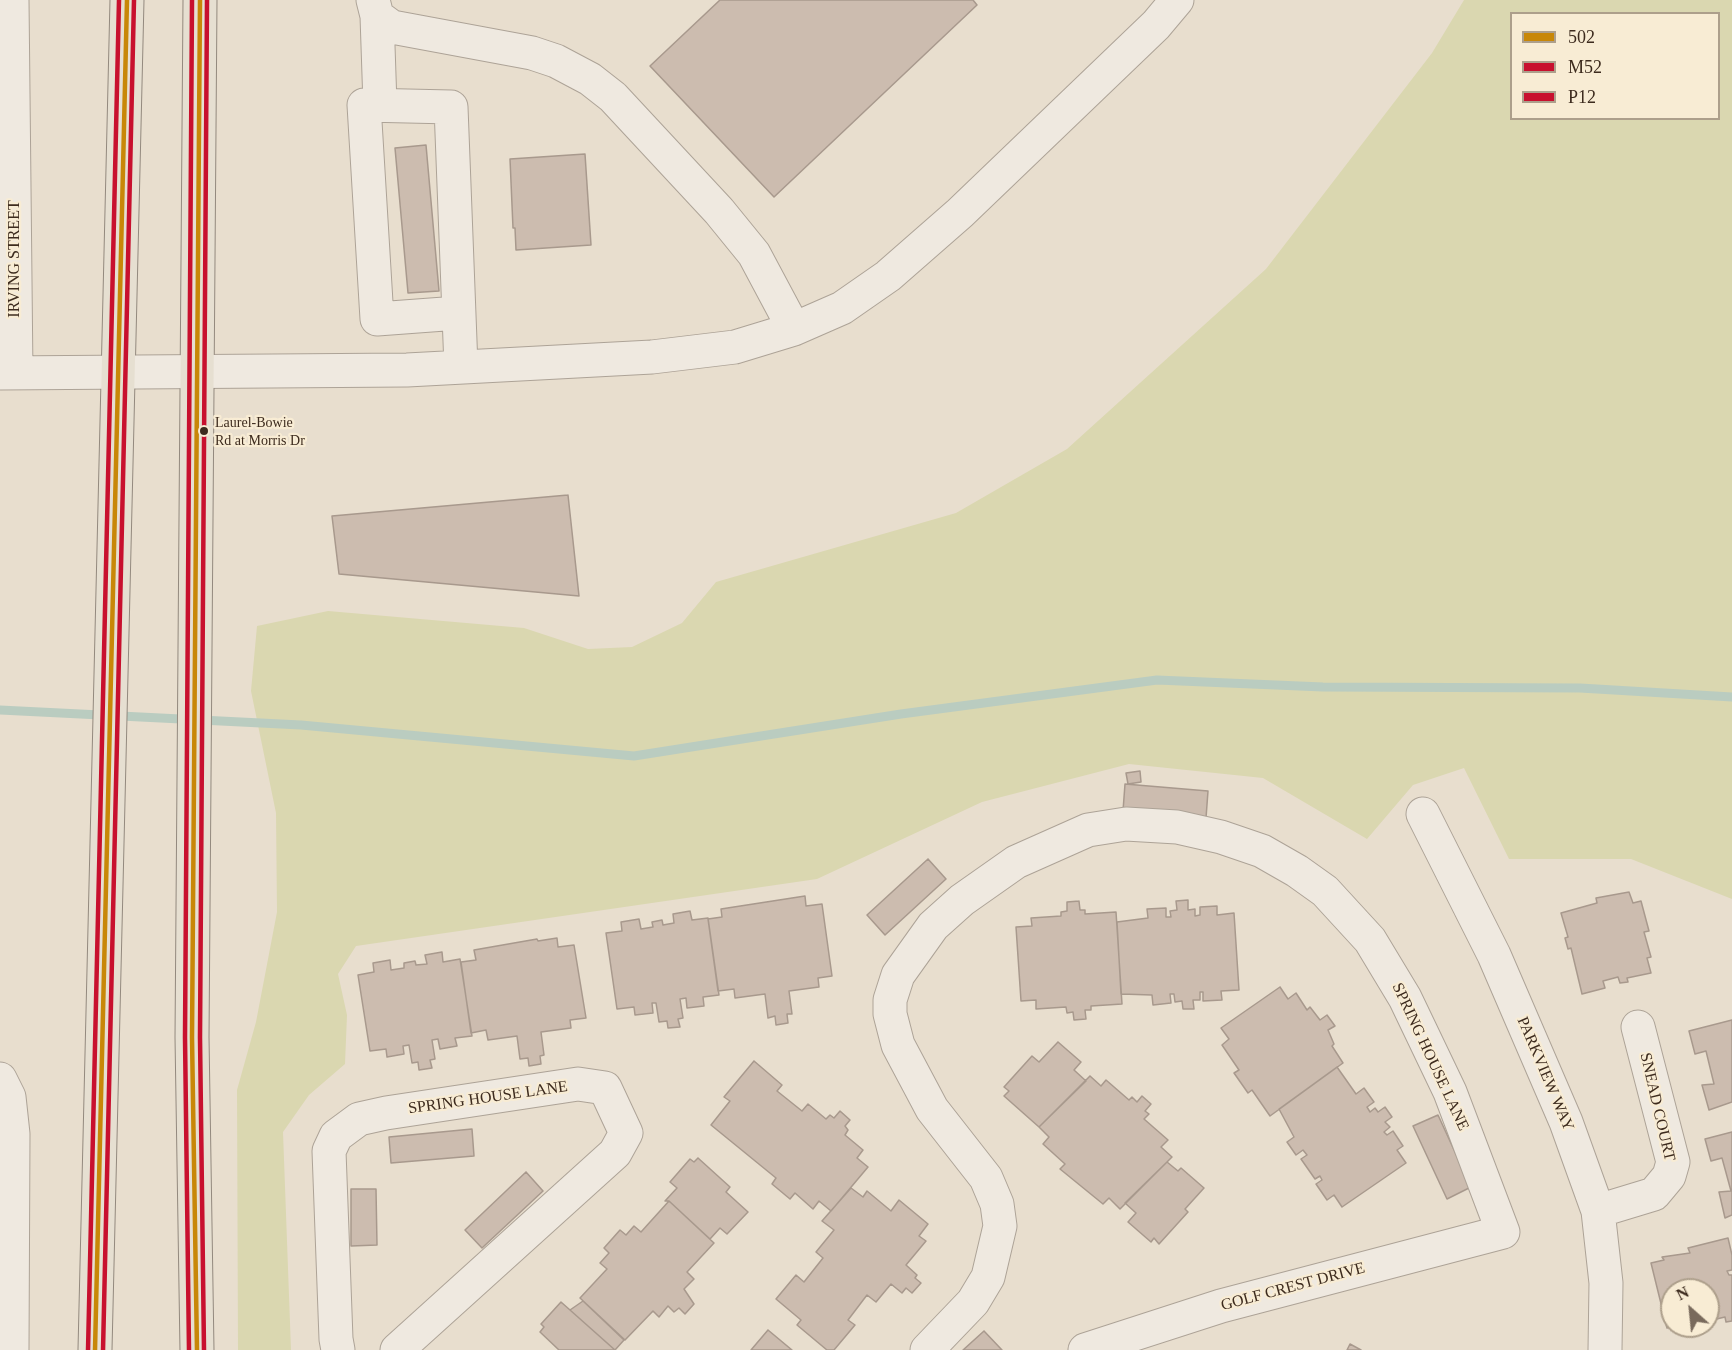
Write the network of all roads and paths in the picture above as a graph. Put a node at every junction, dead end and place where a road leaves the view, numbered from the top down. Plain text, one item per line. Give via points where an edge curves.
1 (12, 0) edge
2 (128, 0) edge
3 (200, 0) edge
4 (1177, 0) edge
5 (375, 8) edge
6 (7, 57) edge
7 (380, 105) junction
8 (458, 313) junction
9 (794, 329) junction
10 (461, 367) junction
11 (120, 372) junction
12 (198, 372) junction
13 (8, 373) edge
14 (1424, 814) dead end
15 (1638, 1027) dead end
16 (0, 1079) edge
17 (1598, 1211) junction
18 (1503, 1232) joint
19 (12, 1350) edge
20 (95, 1350) edge
21 (197, 1350) edge
22 (338, 1350) edge
23 (397, 1350) edge
24 (927, 1350) edge
25 (1085, 1350) edge
26 (1605, 1350) edge

1 - 6 street, IRVING STREET
2 - 11 main road
3 - 12 main road
4 - 9 street via 1156,25 960,213 888,276 842,308
5 - 7 street
5 - 9 street via 392,27 532,53 590,79 613,97 719,211 754,254
6 - 13 street, IRVING STREET
7 - 8 street via 451,107
7 - 8 street via 364,105 377,318
8 - 10 street
9 - 10 street via 735,347 662,356
10 - 12 street
11 - 12 street
11 - 13 street
11 - 20 main road
12 - 21 main road via 192,1038
14 - 17 street, PARKVIEW WAY via 1498,965 1566,1122
15 - 17 street, SNEAD COURT via 1673,1162 1670,1176 1654,1194
16 - 19 street via 9,1097 13,1134
17 - 26 street, PARKVIEW WAY via 1606,1284
18 - 24 street, SPRING HOUSE LANE via 1450,1092 1405,998 1370,940 1326,891 1262,851 1221,837 1177,827 1126,824 1088,830 1016,862 962,900 913,951 898,975 890,999 898,1046 913,1078 986,1178 997,1204 1000,1226 988,1277 973,1302
18 - 25 street, GOLF CREST DRIVE via 1221,1306
22 - 23 street, SPRING HOUSE LANE via 329,1151 336,1136 359,1119 386,1113 578,1084 605,1088 626,1133 615,1152

